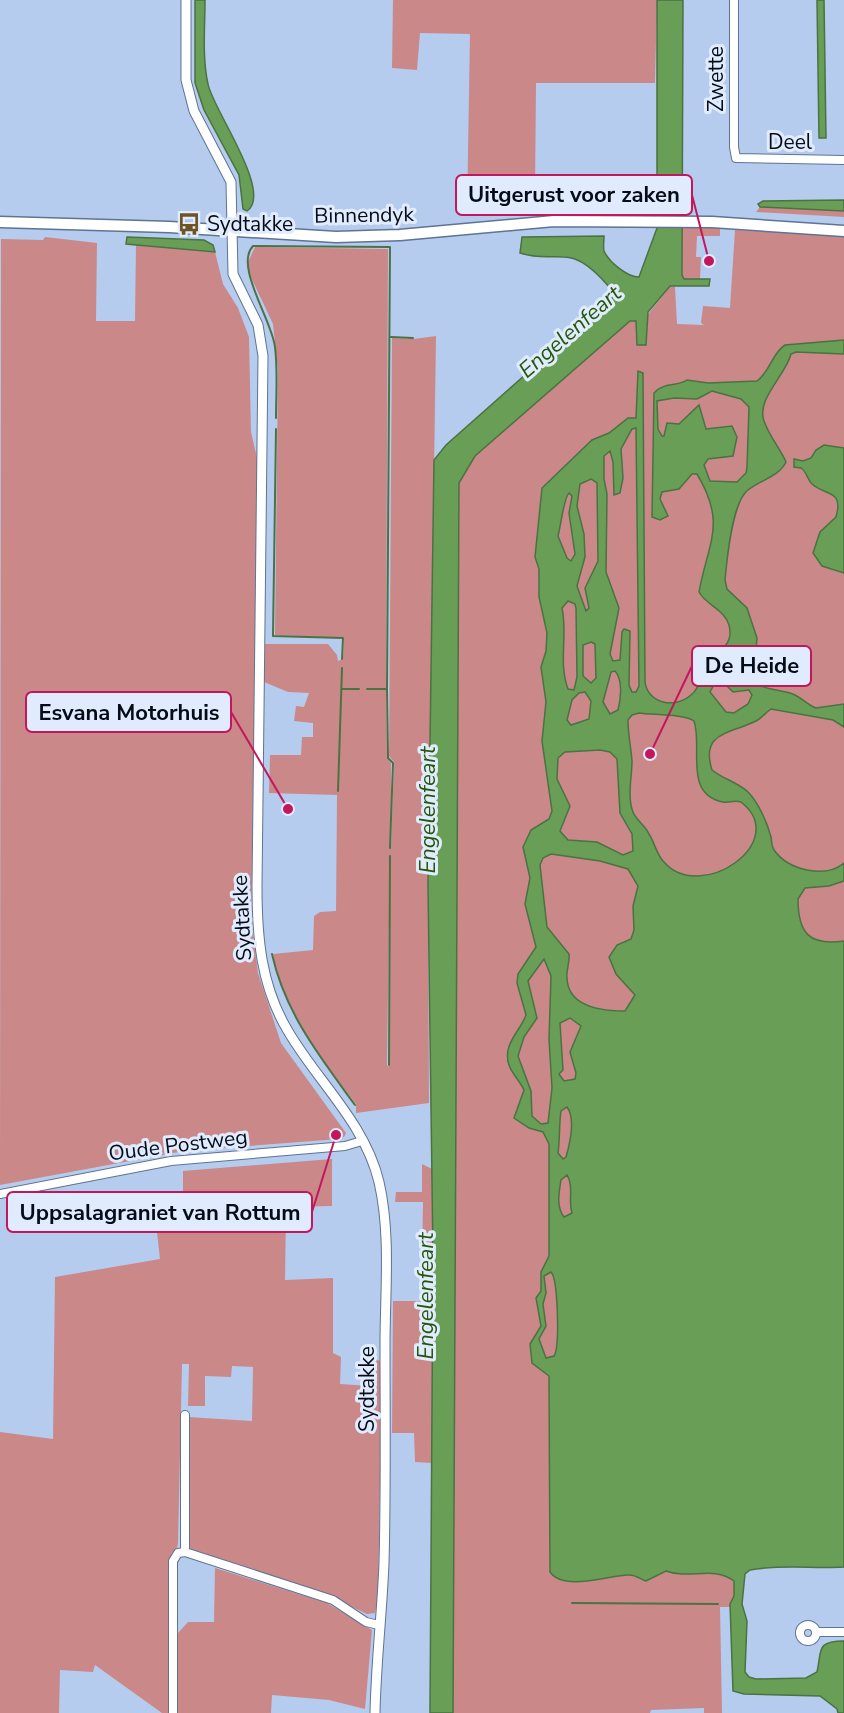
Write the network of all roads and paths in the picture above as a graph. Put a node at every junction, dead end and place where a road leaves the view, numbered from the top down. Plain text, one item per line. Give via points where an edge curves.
1 (186, 0) edge
2 (734, 0) edge
3 (736, 158) joint
4 (844, 160) edge
5 (0, 222) edge
6 (233, 231) junction
7 (844, 231) edge
8 (362, 1141) junction
9 (0, 1194) edge
10 (185, 1415) dead end
11 (185, 1552) junction
12 (379, 1625) junction
13 (816, 1632) dead end
14 (844, 1632) edge
15 (173, 1713) edge
16 (375, 1713) edge

1 - 6 street, Sydtakke via 186,80 194,111 231,182
2 - 3 street, Zwette
3 - 4 street, Deel
5 - 6 main road, Binnendyk
6 - 7 main road, Binnendyk via 372,237 526,222 656,221
6 - 8 street, Sydtakke via 233,274 258,325 263,356 259,954 267,985 288,1031
8 - 9 street, Oude Postweg via 345,1146 171,1161
8 - 12 street, Sydtakke via 378,1181 385,1235 385,1508
10 - 11 street
11 - 12 street via 333,1600 366,1622
11 - 15 street via 178,1553 173,1561
12 - 16 street, Sydtakke
13 - 14 street

